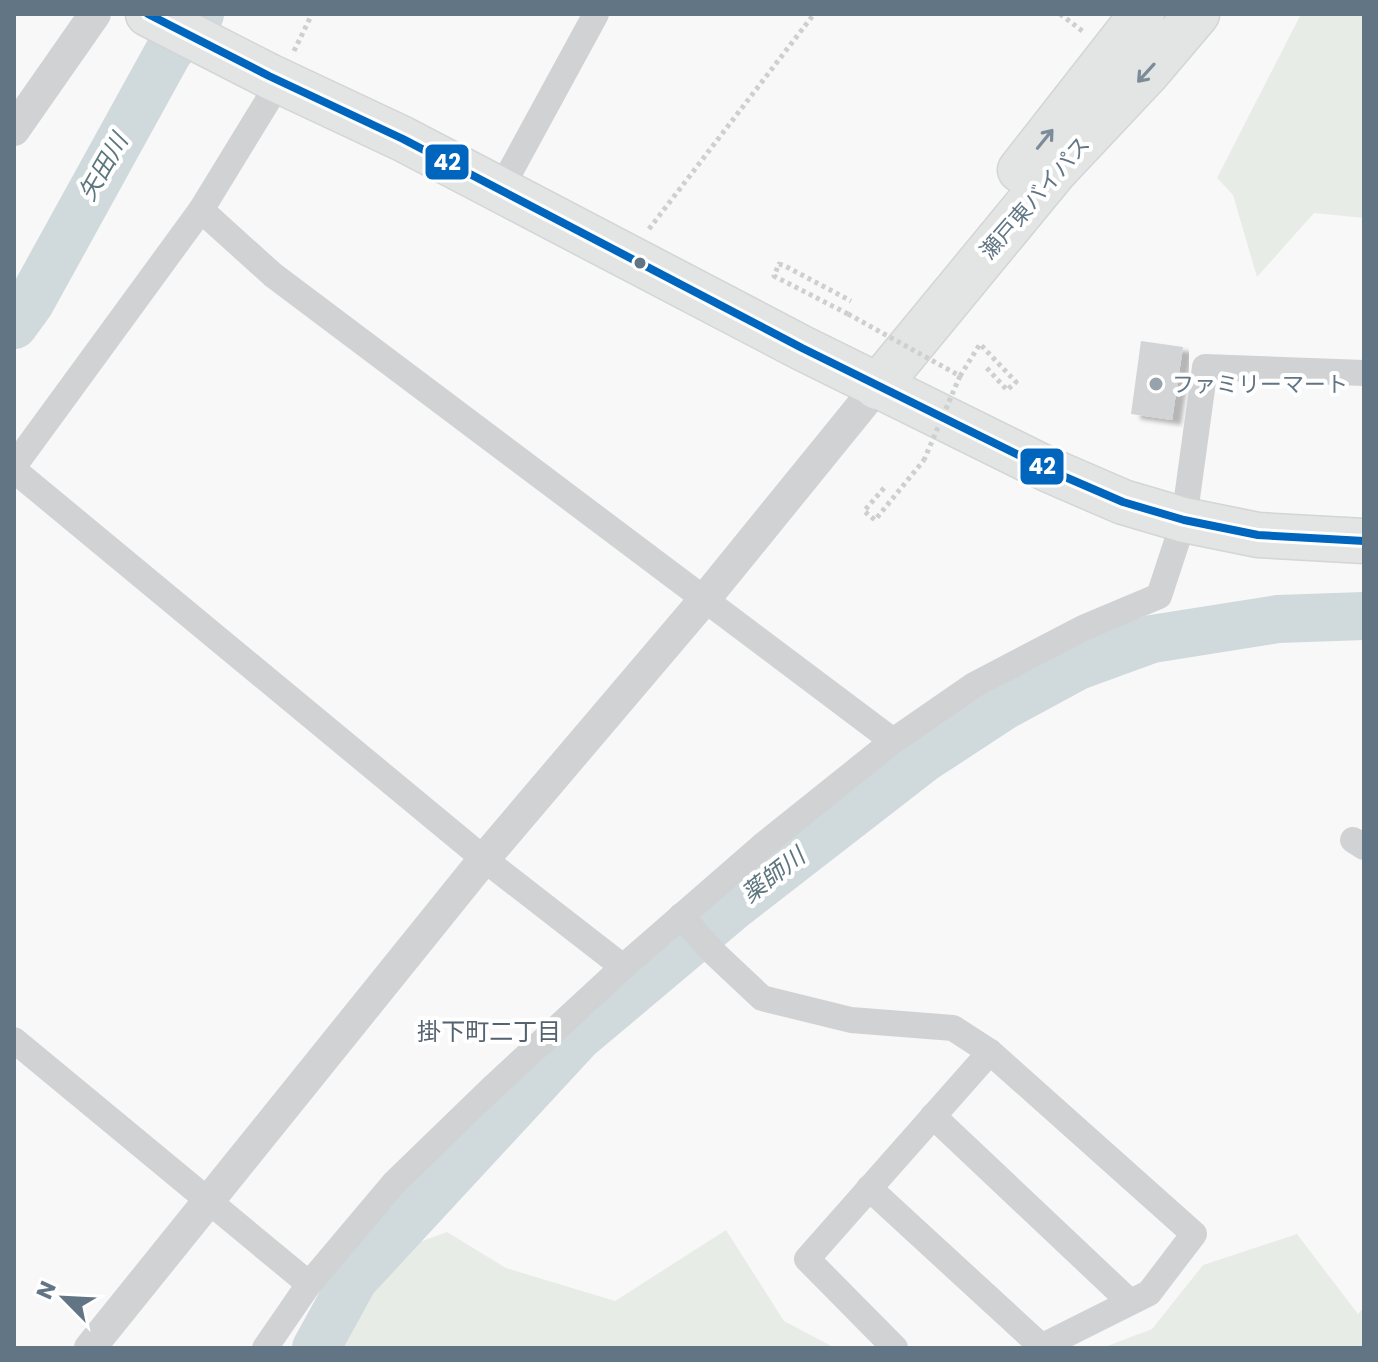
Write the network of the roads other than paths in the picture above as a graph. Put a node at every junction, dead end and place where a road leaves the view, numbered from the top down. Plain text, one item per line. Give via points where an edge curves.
1 (95, 14) edge
2 (148, 14) edge
3 (596, 14) edge
4 (1142, 14) edge
5 (1197, 14) edge
6 (274, 78) junction
7 (14, 130) edge
8 (499, 192) junction
9 (201, 210) junction
10 (1364, 373) edge
11 (867, 381) junction
12 (14, 468) edge
13 (1184, 520) junction
14 (1364, 541) edge
15 (704, 600) junction
16 (893, 741) junction
17 (484, 859) junction
18 (681, 916) junction
19 (623, 967) junction
20 (14, 1040) edge
21 (990, 1052) junction
22 (933, 1116) junction
23 (869, 1188) junction
24 (210, 1200) junction
25 (309, 1284) junction
26 (1130, 1302) junction
27 (1040, 1347) edge
28 (90, 1348) edge
29 (265, 1348) edge
30 (895, 1348) edge

1 - 7 street
2 - 6 highway
3 - 8 street
11 -> 4 highway, 瀬戸東バイパス
5 -> 11 highway, 瀬戸東バイパス
6 - 8 highway
6 - 9 street
8 - 11 highway
9 - 12 street
9 - 15 street via 273,275
10 - 13 street via 1205,367
11 - 13 highway via 1061,475 1123,502
11 - 15 street
12 - 17 street
13 - 14 highway via 1258,535
13 - 16 street via 1159,596 1083,628 974,685
15 - 16 street
15 - 17 street
16 - 18 street
17 - 19 street
17 - 24 street
18 - 19 street
18 - 21 street via 762,998 851,1020 953,1028
19 - 25 street via 394,1183
20 - 24 street
21 - 22 street
21 - 26 street via 1194,1234 1149,1293
22 - 23 street
22 - 26 street
23 - 27 street
23 - 30 street via 807,1259
24 - 25 street
24 - 28 street
25 - 29 street
26 - 27 street

